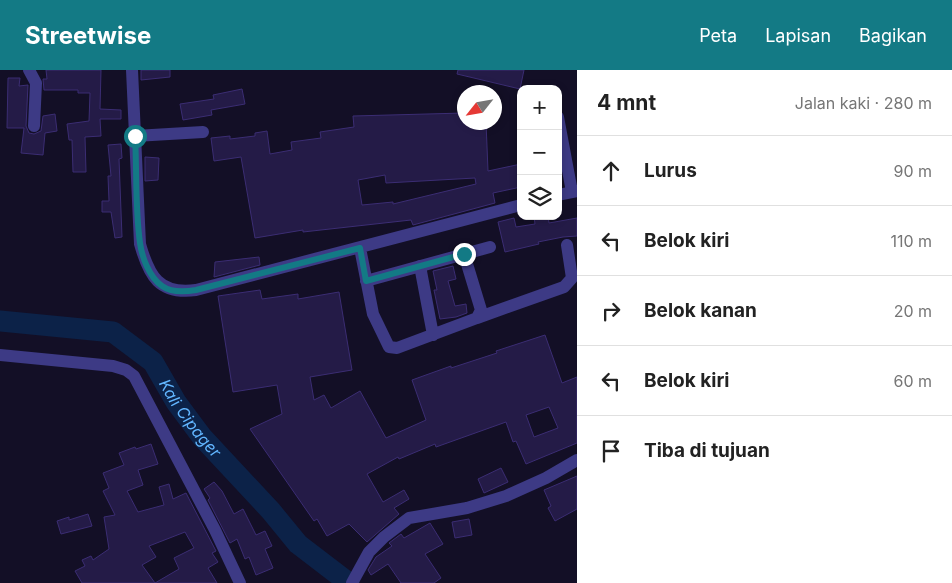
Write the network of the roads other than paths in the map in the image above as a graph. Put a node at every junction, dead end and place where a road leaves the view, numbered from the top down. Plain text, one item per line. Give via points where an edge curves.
1 (29, 70) edge
2 (132, 70) edge
3 (34, 126) dead end
4 (561, 130) edge
5 (204, 132) dead end
6 (135, 136) junction
7 (574, 191) edge
8 (517, 206) edge
9 (567, 245) dead end
10 (490, 247) dead end
11 (360, 248) junction
12 (464, 254) junction
13 (420, 266) junction
14 (366, 281) junction
15 (478, 318) junction
16 (434, 335) junction
17 (0, 355) edge
18 (577, 460) edge
19 (240, 583) edge
20 (352, 583) edge

1 - 3 street via 36,83
2 - 6 street
4 - 7 street
5 - 6 street
6 - 11 street via 140,244 148,269 162,286 184,292 196,290
8 - 11 street
9 - 15 street via 572,278 564,286
10 - 12 street
11 - 14 street
12 - 13 street
12 - 15 street via 481,310
13 - 14 street
13 - 16 street
14 - 16 street via 373,314 389,348
15 - 16 street
17 - 19 street via 113,366 134,376
18 - 20 street via 506,496 467,508 410,518 369,552

